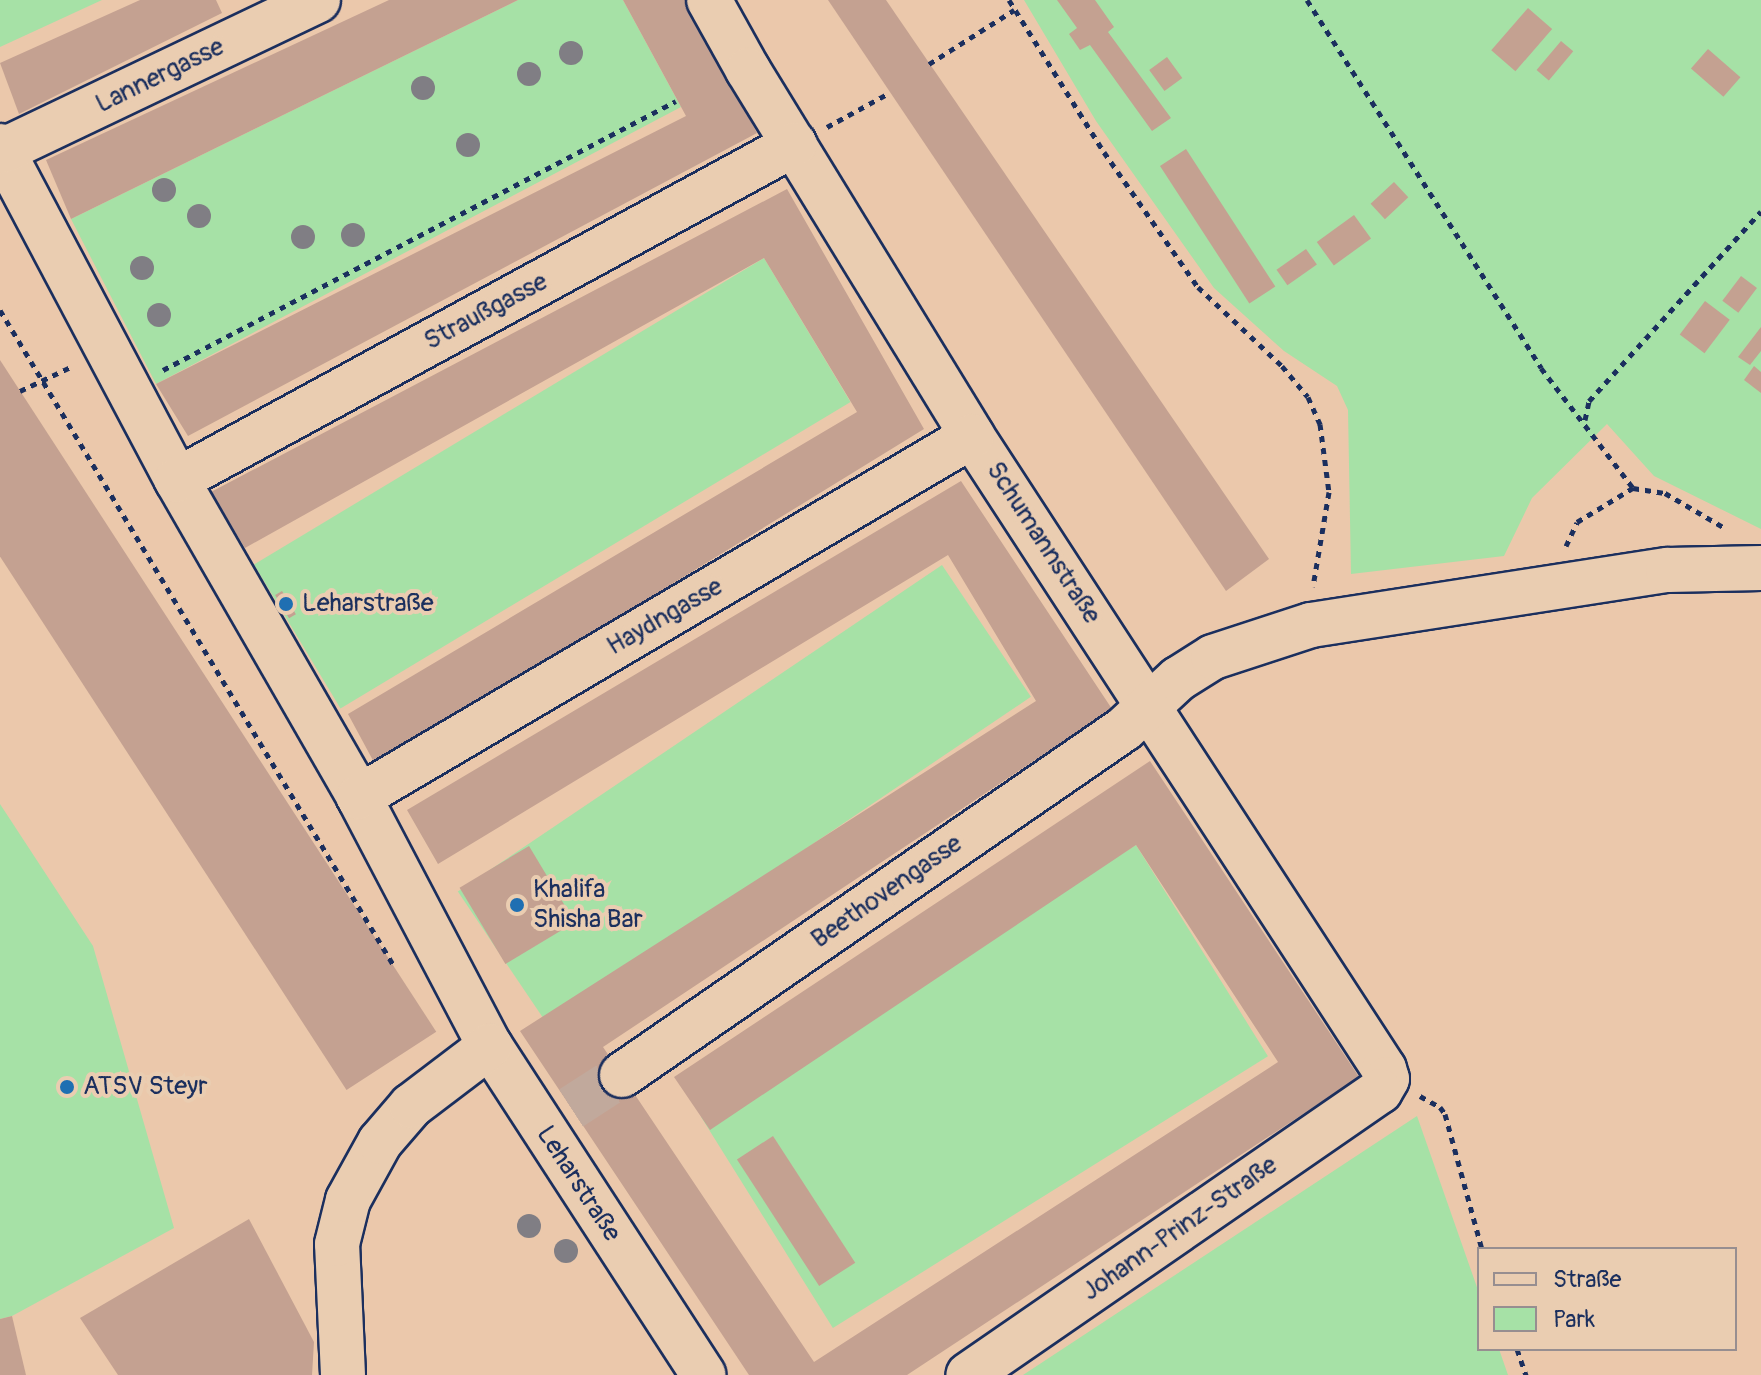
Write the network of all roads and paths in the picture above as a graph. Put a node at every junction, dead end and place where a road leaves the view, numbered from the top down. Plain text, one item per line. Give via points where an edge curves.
1 (318, 0) edge
2 (709, 0) edge
3 (1009, 0) edge
4 (1307, 0) edge
5 (1014, 10) junction
6 (929, 64) dead end
7 (889, 93) dead end
8 (676, 101) dead end
9 (795, 144) junction
10 (1, 149) edge
11 (506, 190) junction
12 (511, 198) dead end
13 (1761, 211) edge
14 (397, 248) junction
15 (403, 257) dead end
16 (0, 310) edge
17 (108, 350) junction
18 (159, 372) dead end
19 (44, 379) junction
20 (20, 391) dead end
21 (1585, 421) junction
22 (972, 436) junction
23 (177, 480) junction
24 (1633, 488) junction
25 (1734, 532) dead end
26 (1761, 568) edge
27 (1548, 590) junction
28 (1311, 625) junction
29 (1149, 705) junction
30 (359, 797) junction
31 (394, 966) dead end
32 (490, 1046) junction
33 (622, 1075) tunnel mouth
34 (1387, 1079) junction
35 (1481, 1247) edge
36 (1518, 1351) edge
37 (343, 1375) edge
38 (704, 1375) edge
39 (969, 1375) edge
40 (1526, 1375) edge

1 - 10 street, Lannergasse
2 - 9 street, Schumannstraße
3 - 5 path
4 - 21 path via 1541,368
5 - 6 path
5 - 28 path via 1198,287 1308,397 1320,424 1329,492
7 - 9 path
8 - 11 path
9 - 22 street, Schumannstraße
9 - 23 street, Straußgasse
10 - 17 street, Leharstraße
11 - 12 path
11 - 14 path
13 - 21 path via 1589,401
14 - 15 path
14 - 18 path via 215,348
16 - 19 path
17 - 19 path
17 - 23 street, Leharstraße
19 - 20 path
19 - 31 path
21 - 24 path
22 - 29 street, Schumannstraße
22 - 30 street, Haydngasse
23 - 30 street, Leharstraße
24 - 25 path via 1665,493
24 - 27 path via 1577,522
26 - 27 street, Beethovengasse via 1668,570
27 - 28 street, Beethovengasse
28 - 29 street, Beethovengasse via 1213,657
29 - 33 street, Beethovengasse via 1124,729
29 - 34 street, Schumannstraße
30 - 32 street, Leharstraße
32 - 37 street via 411,1106 380,1142 348,1200 337,1244
32 - 38 street, Leharstraße via 556,1117
34 - 35 path via 1445,1114
34 - 39 street, Johann-Prinz-Straße via 1380,1091
36 - 40 path

